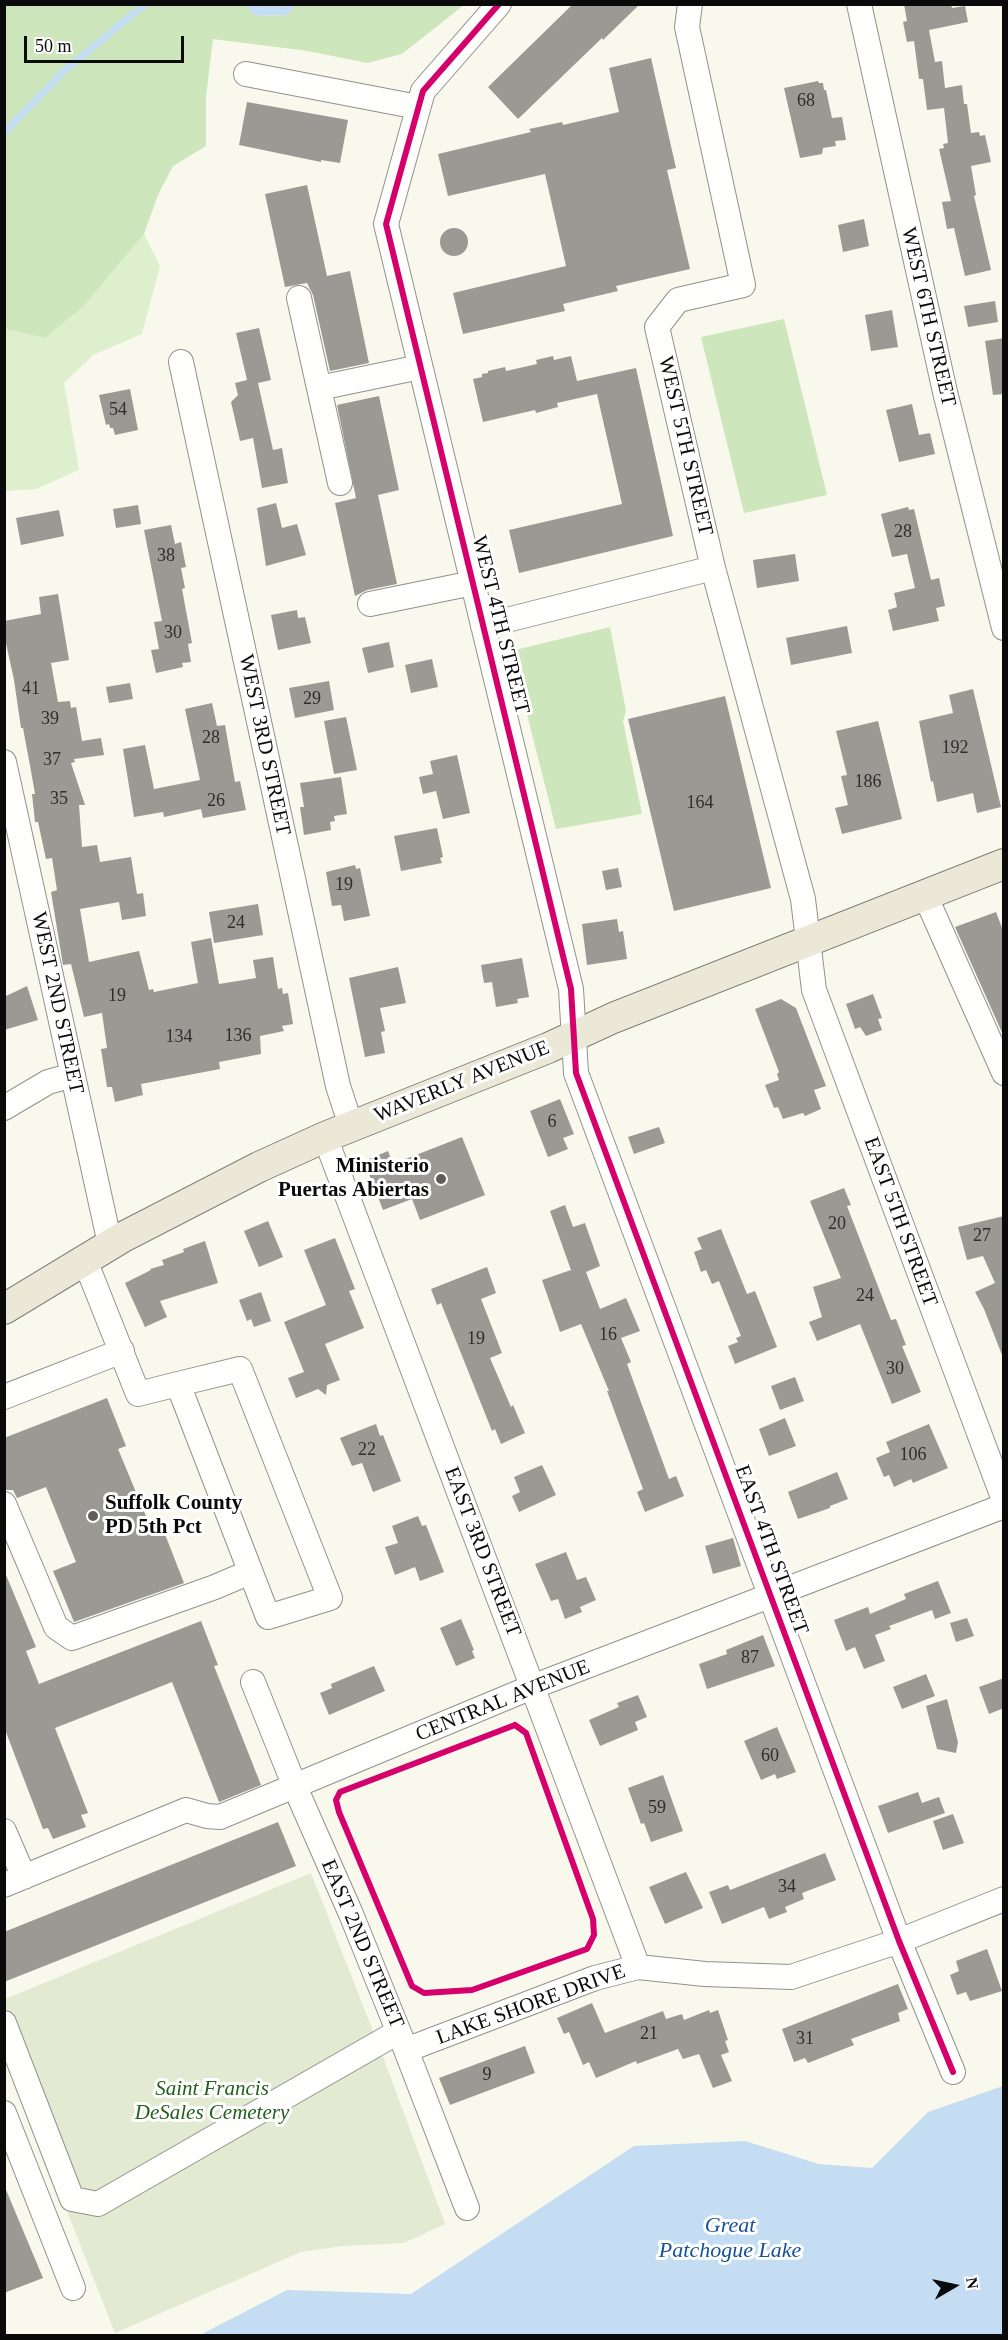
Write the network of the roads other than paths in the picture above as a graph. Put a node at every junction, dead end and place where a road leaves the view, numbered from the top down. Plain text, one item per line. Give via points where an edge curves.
1 (499, 4) edge
2 (690, 4) edge
3 (859, 4) edge
4 (246, 74) dead end
5 (418, 107) junction
6 (299, 298) dead end
7 (182, 362) dead end
8 (420, 367) junction
9 (319, 388) junction
10 (340, 483) dead end
11 (713, 568) junction
12 (473, 583) junction
13 (370, 604) dead end
14 (483, 626) junction
15 (1004, 628) edge
16 (4, 762) edge
17 (1004, 864) edge
18 (925, 895) junction
19 (808, 941) junction
20 (575, 1035) junction
21 (1004, 1073) edge
22 (73, 1075) junction
23 (4, 1108) edge
24 (338, 1132) junction
25 (110, 1244) junction
26 (84, 1258) junction
27 (4, 1309) edge
28 (122, 1351) junction
29 (178, 1384) junction
30 (4, 1397) edge
31 (1004, 1500) edge
32 (4, 1504) edge
33 (1004, 1506) edge
34 (250, 1572) junction
35 (770, 1597) junction
36 (253, 1682) dead end
37 (532, 1687) junction
38 (295, 1787) junction
39 (4, 1831) edge
40 (14, 1881) edge
41 (1004, 1899) edge
42 (899, 1941) junction
43 (638, 1967) junction
44 (4, 2023) edge
45 (402, 2041) junction
46 (953, 2072) dead end
47 (4, 2113) edge
48 (467, 2208) dead end
49 (74, 2288) dead end

1 - 5 street via 423,91
2 - 11 street, WEST 5TH STREET via 687,27 743,285 678,300 657,327
3 - 15 street, WEST 6TH STREET via 945,392
4 - 5 street
5 - 8 street, WEST 4TH STREET via 386,224
6 - 9 street
7 - 24 street, WEST 3RD STREET via 338,1086
8 - 9 street
8 - 12 street, WEST 4TH STREET
9 - 10 street
11 - 14 street
11 - 19 street, WEST 5TH STREET via 803,899
12 - 13 street
12 - 14 street, WEST 4TH STREET
14 - 20 street, WEST 4TH STREET via 571,989
16 - 22 street, WEST 2ND STREET
17 - 18 main road, WAVERLY AVENUE
18 - 19 main road, WAVERLY AVENUE
18 - 21 street
19 - 20 main road, WAVERLY AVENUE
19 - 31 street, EAST 5TH STREET via 814,990
20 - 24 main road, WAVERLY AVENUE
20 - 35 street, EAST 4TH STREET via 579,1083
22 - 23 street via 48,1082
22 - 25 street, WEST 2ND STREET
24 - 25 main road, WAVERLY AVENUE via 259,1167
24 - 37 street, EAST 3RD STREET
25 - 26 main road, WAVERLY AVENUE
26 - 27 main road, WAVERLY AVENUE
26 - 28 street
28 - 29 street via 138,1394
28 - 30 street
29 - 34 street
29 - 34 street via 240,1369 330,1598 268,1617
32 - 34 street via 56,1627 72,1638
33 - 35 street, CENTRAL AVENUE
35 - 37 street, CENTRAL AVENUE
35 - 42 street, EAST 4TH STREET
36 - 38 street, EAST 2ND STREET
37 - 38 street, CENTRAL AVENUE
37 - 43 street, EAST 3RD STREET
38 - 40 street, CENTRAL AVENUE via 220,1817 186,1810
38 - 45 street, EAST 2ND STREET
39 - 40 street
41 - 42 street, LAKE SHORE DRIVE
42 - 43 street, LAKE SHORE DRIVE via 791,1977
42 - 46 street, EAST 4TH STREET
43 - 45 street, LAKE SHORE DRIVE
44 - 45 street, LAKE SHORE DRIVE via 72,2199 98,2204
45 - 48 street, EAST 2ND STREET
47 - 49 street

